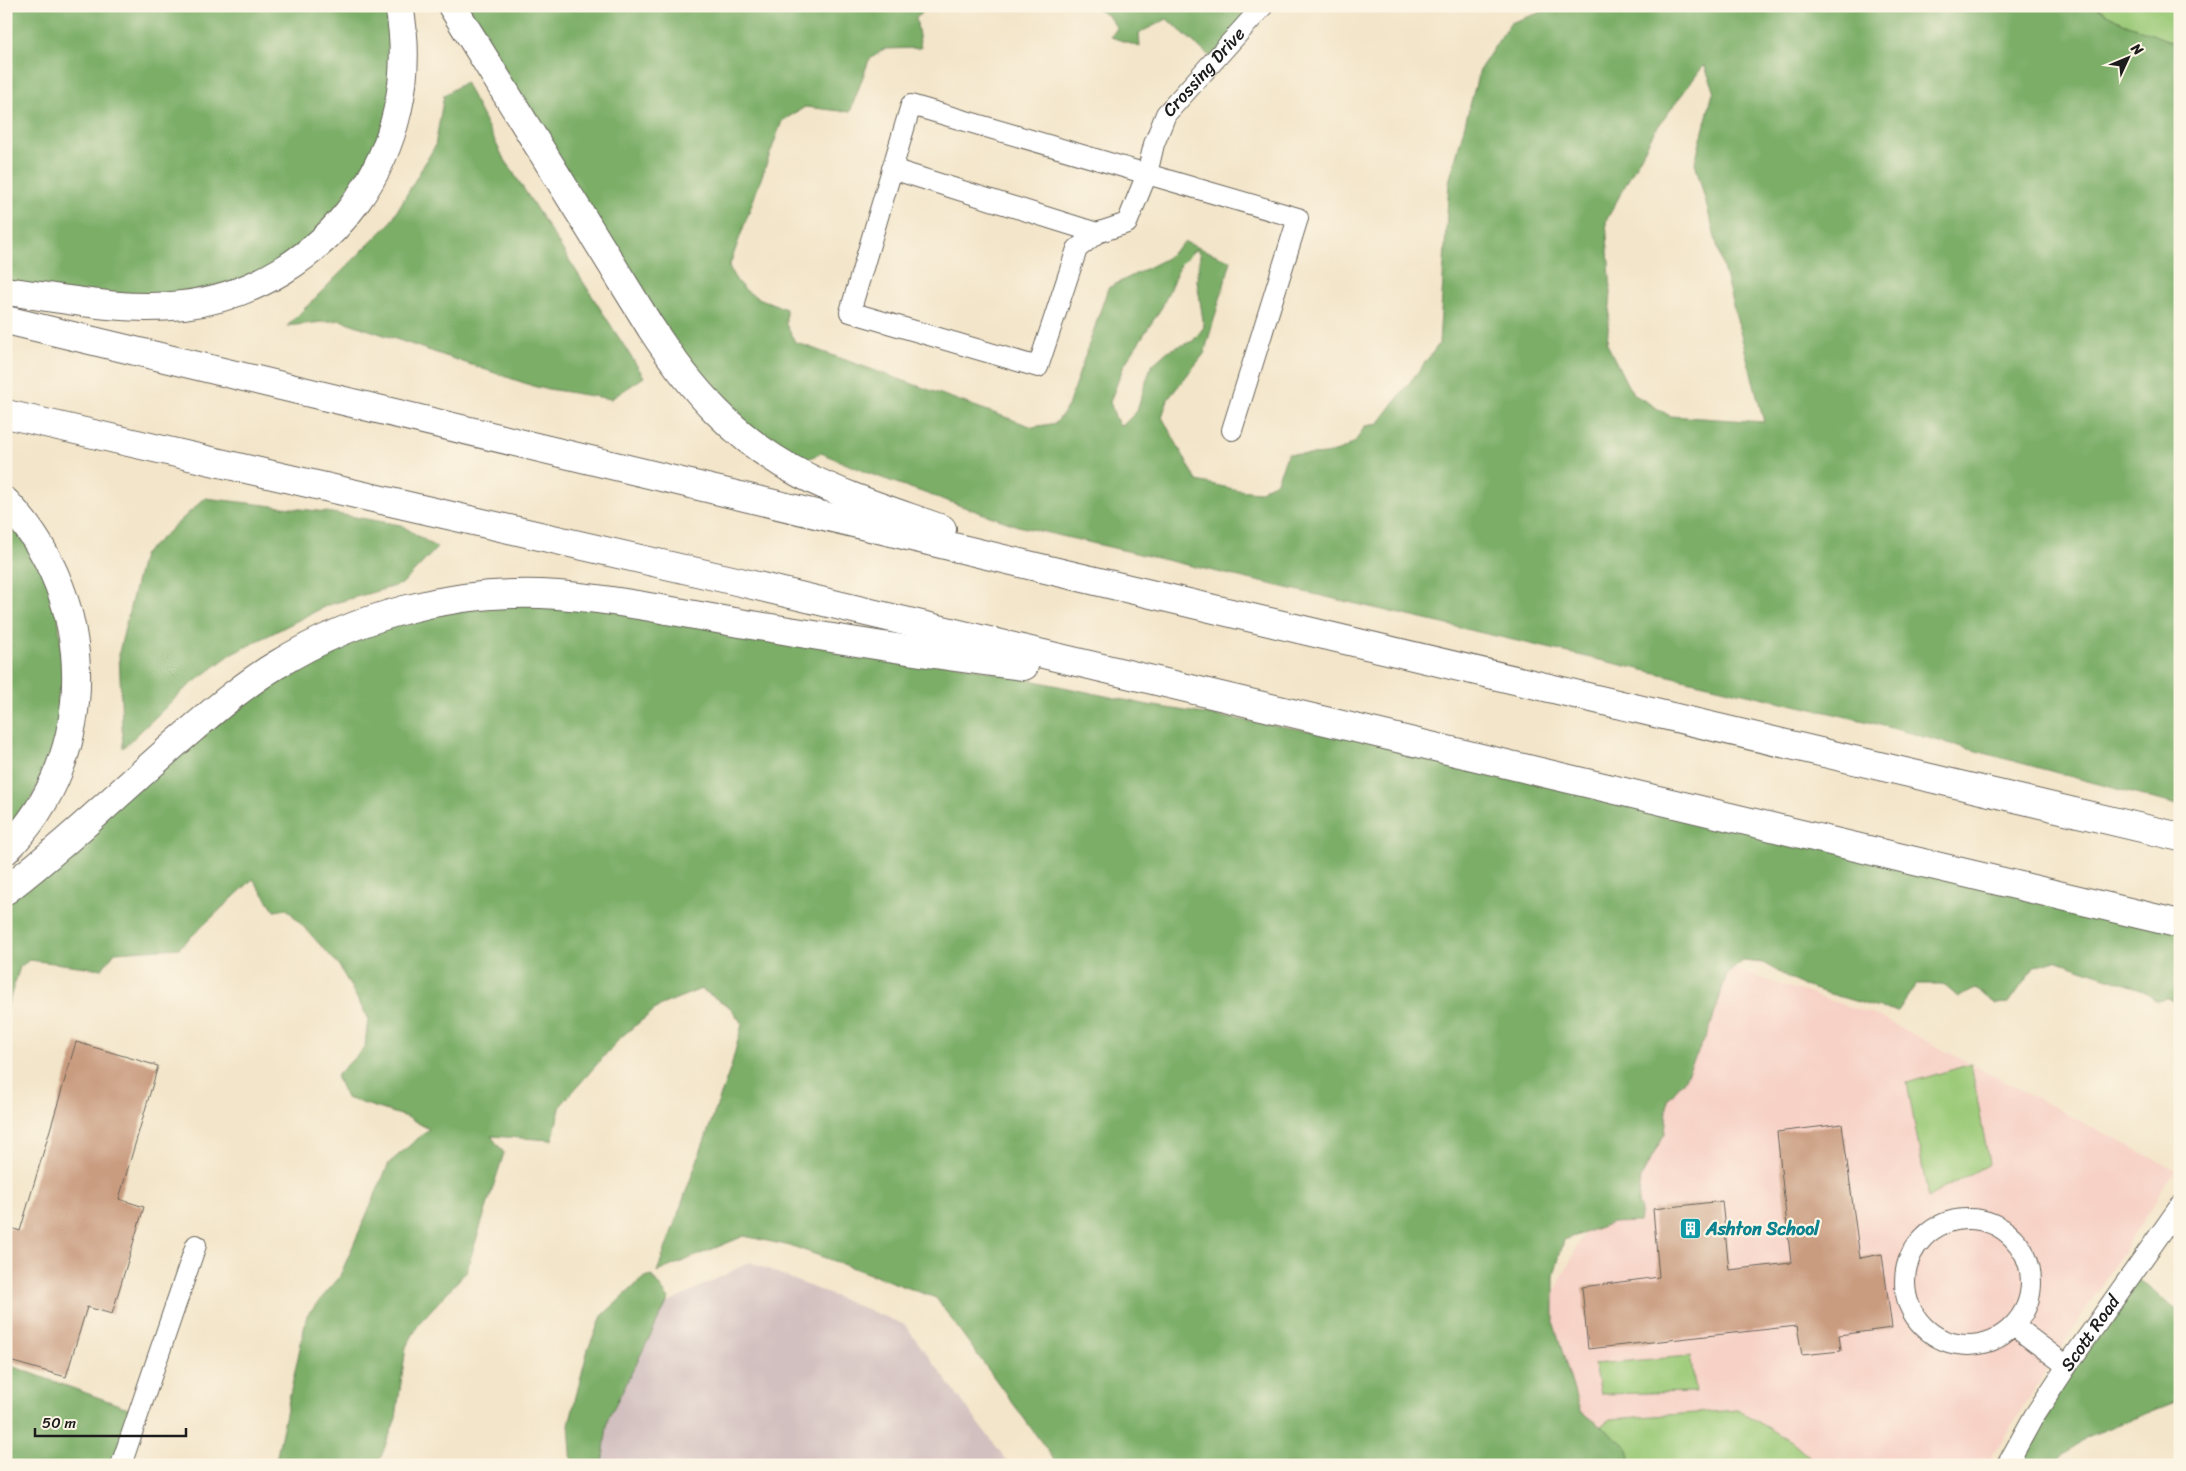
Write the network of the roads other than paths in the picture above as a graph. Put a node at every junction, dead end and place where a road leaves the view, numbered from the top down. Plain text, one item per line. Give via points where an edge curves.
1 (399, 6) edge
2 (452, 6) edge
3 (1263, 6) edge
4 (892, 169) junction
5 (1147, 174) junction
6 (1097, 233) junction
7 (6, 291) edge
8 (6, 320) edge
9 (6, 414) edge
10 (1232, 430) dead end
11 (6, 502) edge
12 (1066, 574) junction
13 (1161, 684) junction
14 (2180, 837) edge
15 (6, 850) edge
16 (6, 890) edge
17 (2180, 924) edge
18 (2180, 1206) edge
19 (196, 1245) dead end
20 (2014, 1326) junction
21 (2066, 1366) junction
22 (121, 1465) edge
23 (2007, 1465) edge

1 - 7 highway via 404,68 396,119 387,145 365,191 349,213 332,232 293,264 238,292 174,306 121,307
2 - 12 highway via 666,351 697,392 731,426 775,459 827,486
3 - 5 street, Crossing Drive via 1166,114
4 - 5 street via 911,105
4 - 6 street
4 - 6 street via 850,312 1038,367 1078,249
5 - 6 street, Crossing Drive via 1127,223
5 - 10 street via 1298,218
8 - 12 highway
9 - 13 highway via 568,542
11 - 15 highway via 33,535 55,573 73,628 78,669 72,725 58,773 32,818
12 - 14 highway
13 - 16 highway via 919,653 571,597 511,594 455,599 376,618 332,635 277,664 208,716
13 - 17 highway
18 - 21 street, Scott Road
19 - 22 street
20 - 20 street via 2025,1310 2031,1291 2031,1271 2024,1252 2012,1236 1995,1225 1976,1219 1955,1220 1935,1228 1919,1242 1908,1261 1905,1282 1909,1304 1920,1322 1937,1336 1957,1344 1978,1344 1998,1338
20 - 21 street
21 - 23 street, Scott Road

